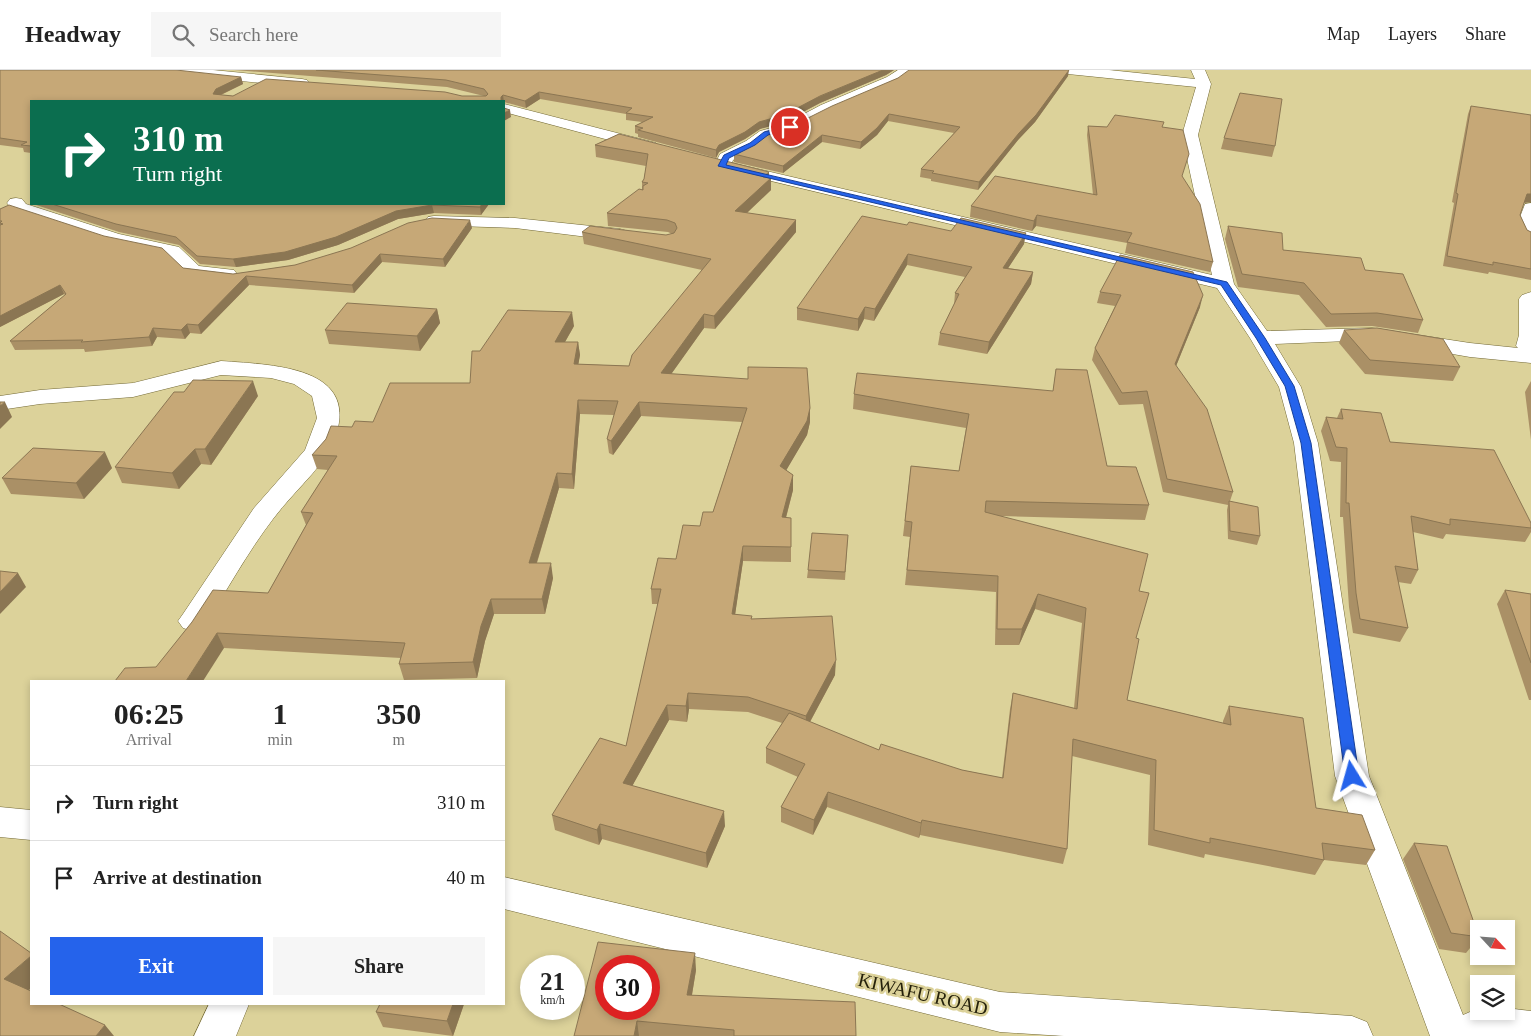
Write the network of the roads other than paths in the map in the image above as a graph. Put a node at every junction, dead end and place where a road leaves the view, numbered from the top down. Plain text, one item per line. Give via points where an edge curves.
1 (172, 70) edge
2 (907, 70) edge
3 (1068, 70) edge
4 (1201, 77) edge
5 (266, 80) junction
6 (313, 83) edge
7 (242, 92) edge
8 (505, 108) edge
9 (665, 150) edge
10 (703, 160) edge
11 (722, 166) junction
12 (16, 203) edge
13 (1531, 208) edge
14 (419, 223) edge
15 (1531, 235) edge
16 (638, 237) edge
17 (245, 274) edge
18 (1224, 284) junction
19 (1531, 298) edge
20 (1261, 338) junction
21 (1531, 347) edge
22 (1531, 356) edge
23 (0, 403) edge
24 (182, 637) edge
25 (505, 893) edge
26 (229, 1005) edge
27 (1531, 1031) edge
28 (1473, 1033) edge
29 (215, 1036) edge
30 (1352, 1036) edge

1 - 5 street
2 - 11 street via 790,127 766,134 726,157
3 - 4 street
4 - 18 street via 1190,135
5 - 6 street
5 - 7 street
8 - 9 street
10 - 11 street
11 - 18 street
12 - 17 street via 20,208 79,229 172,251 193,272
13 - 15 street via 1526,225
14 - 16 street via 478,221
18 - 20 street
19 - 21 street via 1527,346
20 - 22 street via 1372,334
20 - 28 street via 1290,386 1306,443 1352,776
23 - 24 street via 133,390 220,368 272,371 302,379 323,393 329,418 317,452 264,514
25 - 30 street, KIWAFU ROAD via 1000,1012
26 - 29 street
27 - 28 street

